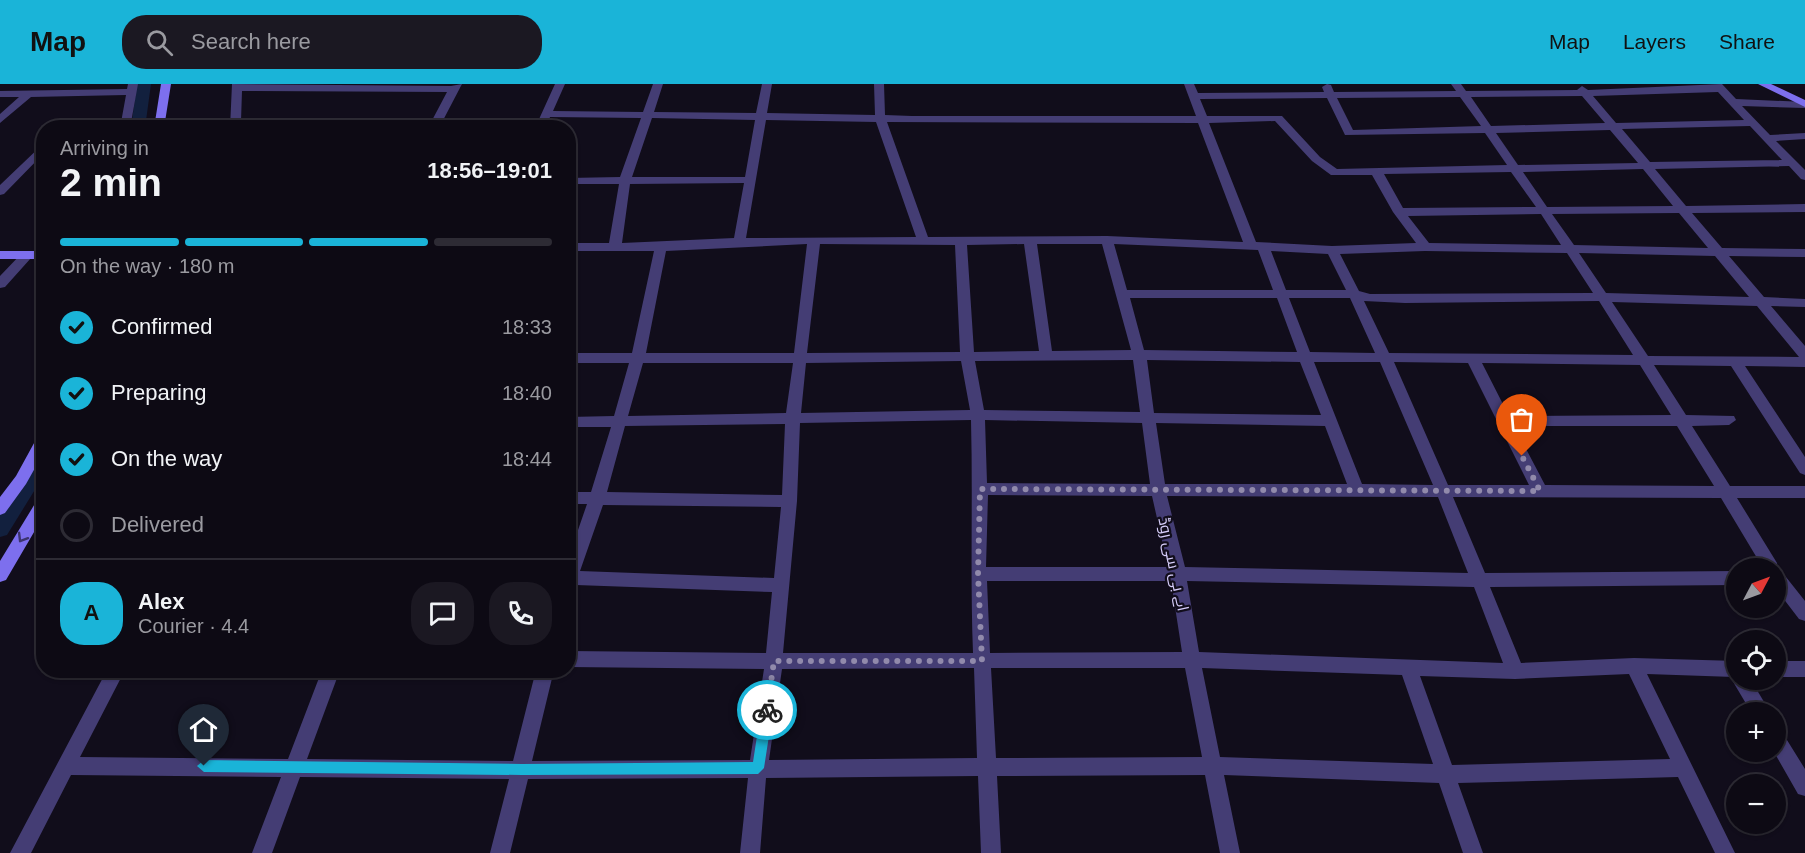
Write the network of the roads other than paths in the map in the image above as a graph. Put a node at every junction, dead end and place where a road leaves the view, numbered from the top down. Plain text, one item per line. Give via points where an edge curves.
1 (166, 84) edge
2 (560, 84) edge
3 (658, 84) edge
4 (767, 84) edge
5 (879, 84) edge
6 (1189, 84) edge
7 (1763, 84) edge
8 (237, 86) edge
9 (321, 86) edge
10 (456, 86) edge
11 (1718, 86) edge
12 (133, 88) edge
13 (1459, 88) edge
14 (1581, 88) edge
15 (1328, 89) edge
16 (0, 94) edge
17 (28, 94) junction
18 (1194, 96) junction
19 (1733, 102) junction
20 (1805, 105) edge
21 (546, 114) junction
22 (648, 114) junction
23 (762, 117) junction
24 (880, 118) junction
25 (0, 120) edge
26 (127, 120) edge
27 (160, 120) edge
28 (235, 120) edge
29 (437, 120) edge
30 (543, 120) edge
31 (1202, 120) junction
32 (1752, 123) junction
33 (1612, 128) junction
34 (1488, 130) junction
35 (1805, 136) edge
36 (1767, 138) junction
37 (36, 154) edge
38 (1790, 163) junction
39 (1645, 165) junction
40 (1514, 168) junction
41 (1376, 171) junction
42 (1804, 174) edge
43 (625, 180) junction
44 (751, 180) junction
45 (576, 181) edge
46 (0, 192) edge
47 (1805, 208) edge
48 (1685, 210) junction
49 (1399, 212) junction
50 (1547, 212) junction
51 (814, 240) junction
52 (962, 240) junction
53 (1030, 240) junction
54 (1107, 240) junction
55 (740, 242) junction
56 (923, 242) junction
57 (1257, 246) junction
58 (576, 247) edge
59 (615, 247) junction
60 (661, 247) junction
61 (1425, 248) junction
62 (1332, 250) junction
63 (1573, 251) junction
64 (1720, 252) junction
65 (1805, 253) edge
66 (0, 255) edge
67 (27, 255) junction
68 (36, 255) edge
69 (0, 284) edge
70 (1121, 294) junction
71 (1281, 294) junction
72 (1355, 294) junction
73 (1604, 297) junction
74 (1761, 302) junction
75 (1805, 303) edge
76 (1046, 355) junction
77 (1139, 355) junction
78 (1805, 355) edge
79 (967, 356) junction
80 (1305, 356) junction
81 (638, 357) junction
82 (1382, 357) junction
83 (576, 358) edge
84 (800, 358) junction
85 (1473, 359) junction
86 (1642, 359) junction
87 (1734, 360) junction
88 (1805, 362) edge
89 (978, 415) junction
90 (793, 417) junction
91 (1148, 417) junction
92 (1681, 420) junction
93 (1729, 420) dead end
94 (1330, 421) junction
95 (1504, 421) junction
96 (576, 422) edge
97 (619, 422) junction
98 (36, 453) edge
99 (1805, 469) edge
100 (1158, 488) junction
101 (980, 489) junction
102 (1356, 489) junction
103 (1444, 490) junction
104 (1540, 491) junction
105 (1726, 491) junction
106 (1805, 492) edge
107 (576, 498) edge
108 (597, 499) junction
109 (789, 501) junction
110 (0, 509) edge
111 (36, 514) edge
112 (1765, 558) edge
113 (576, 560) edge
114 (0, 574) edge
115 (978, 574) junction
116 (1178, 574) junction
117 (1726, 578) edge
118 (576, 580) edge
119 (1480, 580) junction
120 (782, 585) junction
121 (1786, 590) edge
122 (1805, 614) edge
123 (576, 659) edge
124 (1192, 660) junction
125 (774, 661) junction
126 (982, 661) junction
127 (1408, 666) junction
128 (1634, 666) junction
129 (1786, 669) edge
130 (1805, 669) edge
131 (1515, 671) junction
132 (1726, 672) edge
133 (112, 678) edge
134 (328, 678) edge
135 (543, 678) edge
136 (1786, 755) edge
137 (65, 766) junction
138 (296, 766) junction
139 (1215, 766) junction
140 (758, 768) junction
141 (986, 768) junction
142 (1684, 768) junction
143 (522, 770) junction
144 (1446, 774) junction
145 (1805, 787) edge
146 (20, 853) edge
147 (262, 853) edge
148 (500, 853) edge
149 (750, 853) edge
150 (991, 853) edge
151 (1230, 853) edge
152 (1473, 853) edge
153 (1725, 853) edge

1 - 27 street
2 - 21 street
3 - 22 street
4 - 23 street
5 - 24 street
6 - 18 street
7 - 20 street
8 - 9 street
8 - 28 street
9 - 10 street
10 - 29 street
11 - 14 street
11 - 19 street
12 - 17 street
12 - 26 street
13 - 14 street
13 - 15 street
13 - 34 street
14 - 33 street
15 - 18 street
15 - 34 street via 1349,133
16 - 17 street
17 - 25 street
18 - 31 street
19 - 20 street
19 - 32 street
21 - 22 street
21 - 30 street
22 - 23 street
22 - 43 street
23 - 24 street
23 - 44 street
24 - 31 street
24 - 56 street
31 - 41 street via 1278,118 1316,159 1335,172
31 - 57 street
32 - 33 street
32 - 36 street
33 - 34 street
33 - 39 street
34 - 40 street
35 - 36 street
36 - 38 street
37 - 46 street
38 - 39 street
38 - 42 street
39 - 40 street
39 - 48 street
40 - 41 street
40 - 50 street
41 - 49 street
43 - 44 street
43 - 45 street
43 - 59 street
44 - 55 street
47 - 48 street
48 - 50 street
48 - 64 street
49 - 50 street
49 - 61 street
50 - 63 street
51 - 55 street
51 - 56 street
51 - 84 street
52 - 53 street
52 - 56 street
52 - 79 street
53 - 54 street
53 - 76 street
54 - 57 street
54 - 70 street, اے بی سی روڈ
55 - 60 street
57 - 62 street
57 - 71 street
58 - 59 street
59 - 60 street
60 - 81 street
61 - 62 street
61 - 63 street
62 - 72 street
63 - 64 street
63 - 73 street
64 - 65 street
64 - 74 street
66 - 67 street
67 - 68 street
67 - 69 street
70 - 71 street
70 - 77 street, اے بی سی روڈ
71 - 72 street
71 - 80 street
72 - 73 street via 1405,299
72 - 82 street
73 - 74 street
73 - 86 street
74 - 75 street
74 - 78 street
76 - 77 street
76 - 79 street
77 - 80 street
77 - 91 street, اے بی سی روڈ
79 - 84 street
79 - 89 street
80 - 82 street
80 - 94 street
81 - 83 street
81 - 84 street
81 - 97 street
82 - 85 street
82 - 103 street
84 - 90 street
85 - 86 street
85 - 95 street
86 - 87 street
86 - 92 street
87 - 88 street
87 - 99 street
89 - 90 street
89 - 91 street
89 - 101 street
90 - 97 street
90 - 109 street
91 - 94 street
91 - 100 street, اے بی سی روڈ
92 - 93 street
92 - 95 street
92 - 105 street
94 - 102 street
95 - 104 street
96 - 97 street
97 - 108 street
98 - 110 street
100 - 101 street
100 - 102 street
100 - 116 street, اے بی سی روڈ
101 - 115 street
102 - 103 street
103 - 104 street
103 - 119 street
104 - 105 street
105 - 106 street
105 - 112 street
107 - 108 street
108 - 109 street
108 - 113 street
109 - 120 street
111 -> 114 street
115 - 116 street
115 - 126 street
116 - 119 street
116 - 124 street, اے بی سی روڈ
117 - 119 street
118 - 120 street
119 - 131 street
120 - 125 street
121 - 122 street
123 - 125 street
124 - 126 street
124 - 127 street
124 - 139 street, اے بی سی روڈ
125 - 126 street
125 - 140 street
126 - 141 street
127 - 131 street
127 - 144 street
128 - 131 street
128 - 132 street
128 - 142 street
129 - 130 street
133 - 137 street
134 - 138 street
135 - 143 street
136 - 145 street
137 - 138 street
137 - 146 street
138 - 143 street
138 - 147 street
139 - 141 street
139 - 144 street
139 - 151 street, اے بی سی روڈ
140 - 141 street
140 - 143 street
140 - 149 street
141 - 150 street
142 - 144 street
142 - 153 street
143 - 148 street
144 - 152 street

